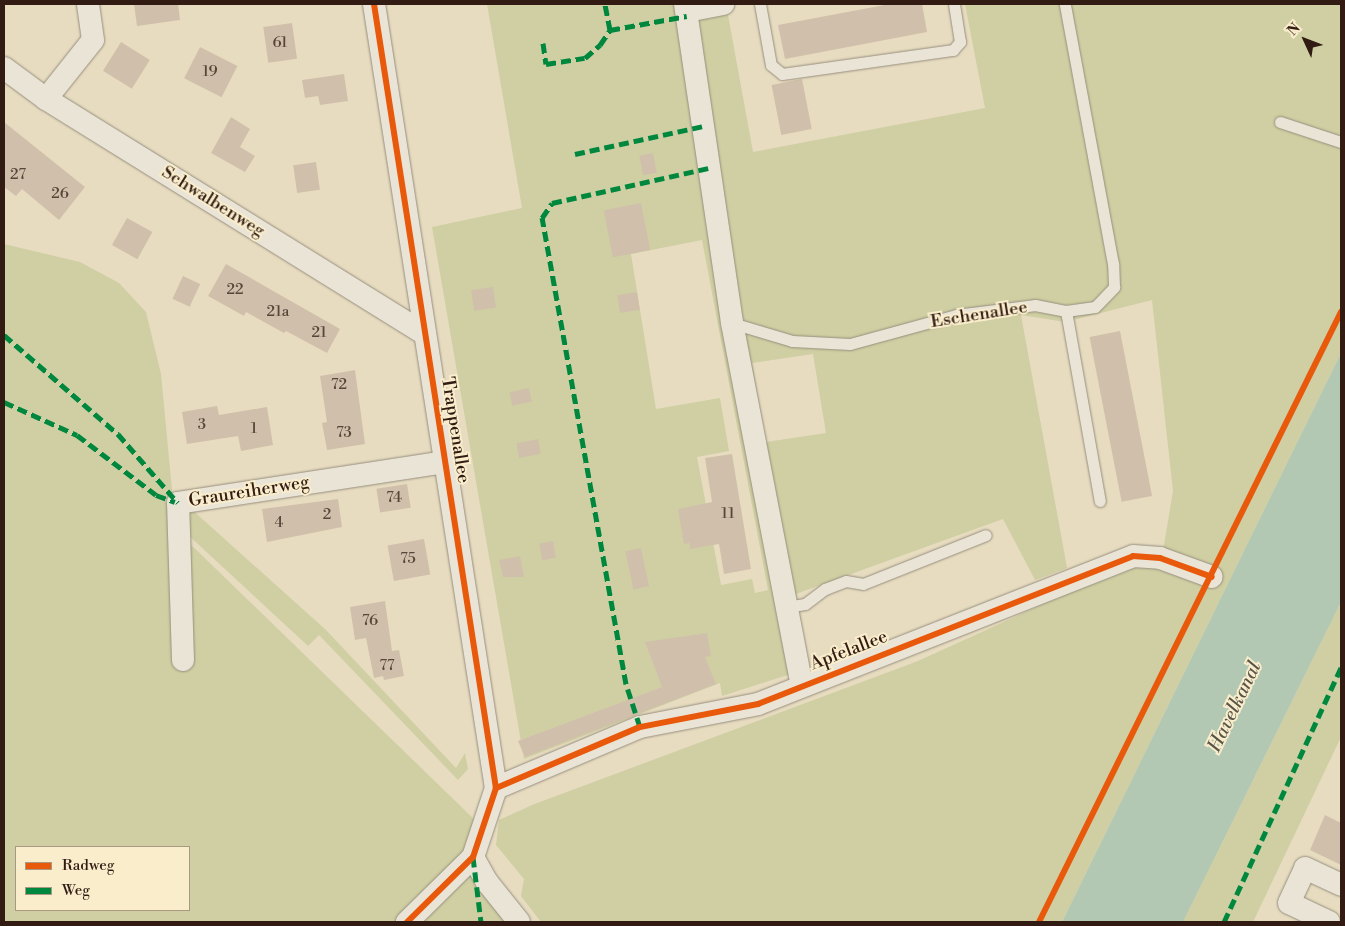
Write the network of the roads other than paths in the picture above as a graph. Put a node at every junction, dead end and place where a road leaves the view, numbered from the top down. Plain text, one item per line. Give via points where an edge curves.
1 (88, 4) edge
2 (374, 4) edge
3 (723, 4) edge
4 (760, 4) edge
5 (954, 4) edge
6 (1065, 4) edge
7 (686, 7) edge
8 (4, 68) edge
9 (46, 99) junction
10 (1280, 122) dead end
11 (1341, 142) edge
12 (1066, 311) junction
13 (732, 323) junction
14 (424, 333) junction
15 (446, 462) junction
16 (1100, 501) dead end
17 (986, 535) dead end
18 (1212, 577) dead end
19 (786, 607) junction
20 (183, 660) dead end
21 (802, 685) junction
22 (496, 788) junction
23 (473, 857) junction
24 (1341, 885) edge
25 (407, 922) edge
26 (519, 922) edge
27 (1329, 922) edge

1 - 9 street via 93,40
2 - 14 street, Trappenallee
3 - 7 street
4 - 5 lane via 771,65 782,74 953,50 960,42
6 - 12 lane, Eschenallee via 1113,264 1114,287 1095,307
7 - 13 street
8 - 9 street, Schwalbenweg
9 - 14 street, Schwalbenweg
10 - 11 lane
12 - 13 lane, Eschenallee via 1035,306 956,315 850,344 792,341
12 - 16 lane
13 - 19 street
14 - 15 street, Trappenallee
15 - 20 street, Graureiherweg via 178,503
15 - 22 street, Trappenallee
17 - 19 lane via 863,584 846,581 825,589 805,604
18 - 21 street, Apfelallee via 1160,558 1133,556
19 - 21 street
21 - 22 street, Apfelallee via 758,704 640,727
22 - 23 street, Trappenallee
23 - 25 street
23 - 26 street via 487,882
24 - 27 street via 1305,868 1289,903

